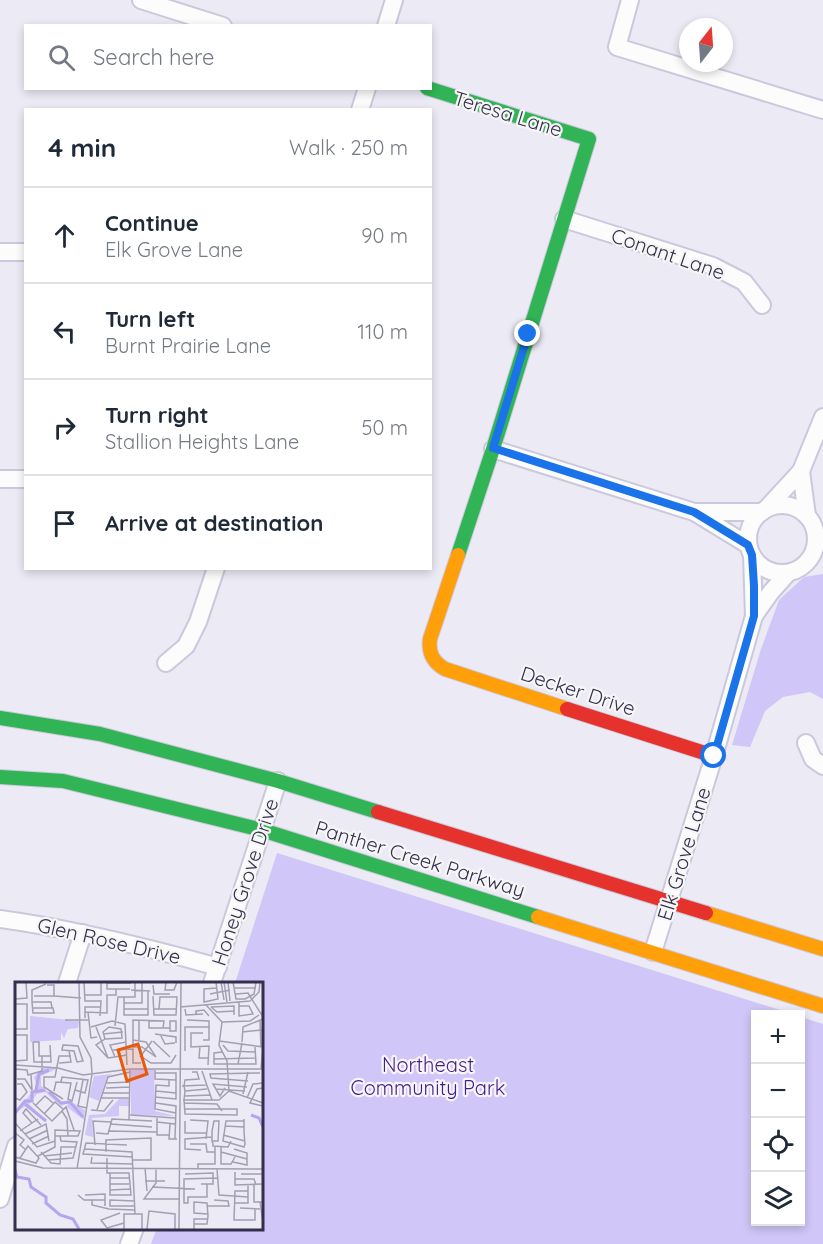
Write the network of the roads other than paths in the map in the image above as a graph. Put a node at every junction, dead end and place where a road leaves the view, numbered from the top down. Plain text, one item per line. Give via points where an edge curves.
1 (141, 0) edge
2 (394, 0) edge
3 (630, 0) edge
4 (217, 24) edge
5 (387, 24) edge
6 (366, 90) edge
7 (432, 90) edge
8 (361, 108) edge
9 (823, 110) edge
10 (564, 219) junction
11 (0, 252) edge
12 (24, 252) edge
13 (762, 304) dead end
14 (823, 417) edge
15 (493, 448) junction
16 (801, 471) junction
17 (0, 479) edge
18 (24, 479) edge
19 (764, 510) junction
20 (694, 512) junction
21 (807, 516) junction
22 (819, 535) edge
23 (750, 550) junction
24 (815, 563) edge
25 (215, 570) edge
26 (788, 573) junction
27 (754, 616) junction
28 (166, 663) dead end
29 (0, 718) edge
30 (806, 743) dead end
31 (714, 756) junction
32 (823, 766) edge
33 (0, 777) edge
34 (278, 780) junction
35 (262, 830) junction
36 (669, 901) junction
37 (0, 919) edge
38 (83, 933) junction
39 (823, 950) edge
40 (653, 952) junction
41 (215, 975) edge
42 (68, 982) edge
43 (823, 1006) edge
44 (15, 1149) edge
45 (0, 1198) edge
46 (134, 1229) edge
47 (129, 1244) edge

1 - 4 street
2 - 5 street
3 - 9 street via 617,47
6 - 8 street
7 - 10 main road, Teresa Lane via 589,139
10 - 13 street, Conant Lane via 713,266 744,282
10 - 15 main road
11 - 12 street
14 - 16 street
15 - 20 street
15 - 31 main road, Decker Drive via 432,633 429,649 436,665
16 - 19 street
16 - 21 street
17 - 18 street
19 - 20 street
19 - 21 street via 787,506
19 - 23 street via 752,524
20 - 23 street
21 - 22 street
22 - 24 street
23 - 26 street via 767,570
23 - 27 street, Elk Grove Lane
24 - 26 street
25 - 28 street via 186,646
26 - 27 street, Elk Grove Lane
27 - 31 street, Elk Grove Lane
29 - 34 main road, Panther Creek Parkway via 100,734
30 - 32 street via 813,759
31 - 36 street, Elk Grove Lane
33 - 35 main road, Panther Creek Parkway via 63,781
34 - 35 street, Honey Grove Drive
34 - 36 main road, Panther Creek Parkway
35 - 40 main road, Panther Creek Parkway
35 - 41 street, Honey Grove Drive
36 - 39 main road, Panther Creek Parkway
36 - 40 street, Elk Grove Lane
37 - 38 street, Glen Rose Drive
38 - 41 street, Glen Rose Drive via 141,945
38 - 42 street
40 - 43 main road, Panther Creek Parkway
44 - 45 street
46 - 47 street

